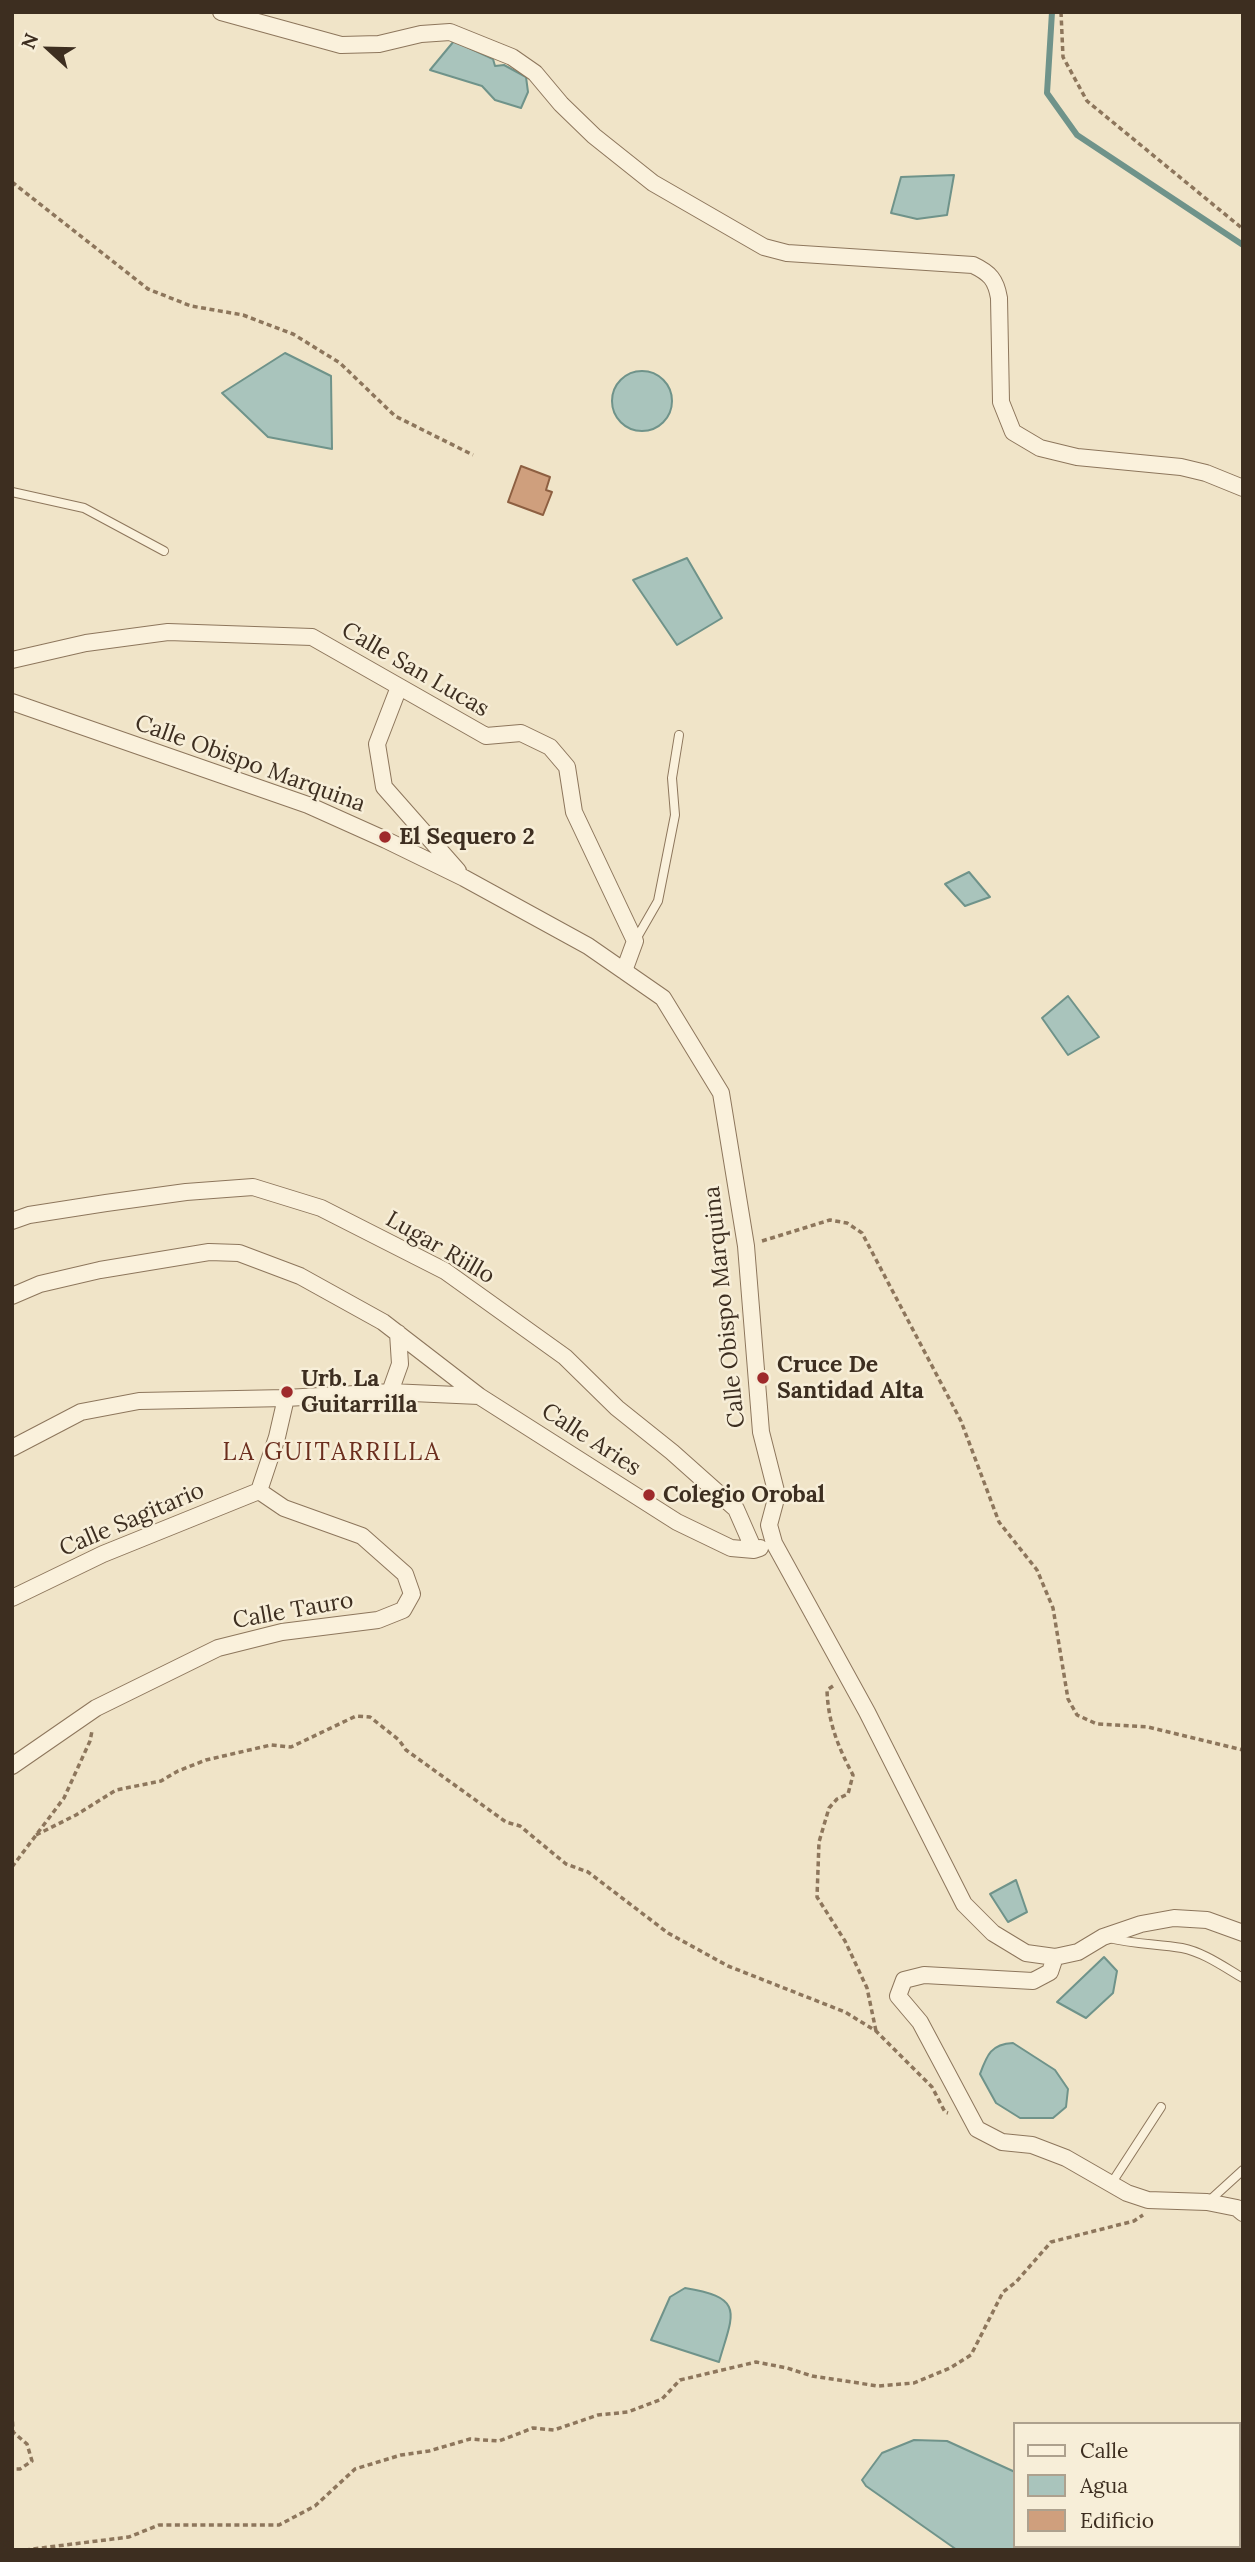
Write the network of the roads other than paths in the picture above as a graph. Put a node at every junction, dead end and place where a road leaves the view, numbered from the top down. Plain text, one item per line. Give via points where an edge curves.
1 (221, 12) edge
2 (1243, 488) edge
3 (12, 492) edge
4 (164, 551) dead end
5 (12, 660) edge
6 (399, 687) junction
7 (12, 702) edge
8 (679, 736) dead end
9 (464, 878) junction
10 (635, 941) junction
11 (624, 971) junction
12 (12, 1221) edge
13 (12, 1296) edge
14 (398, 1333) junction
15 (390, 1392) junction
16 (479, 1396) junction
17 (286, 1398) junction
18 (12, 1448) edge
19 (259, 1491) junction
20 (774, 1543) junction
21 (754, 1550) junction
22 (12, 1598) edge
23 (12, 1766) edge
24 (1243, 1933) edge
25 (1102, 1937) junction
26 (1055, 1957) junction
27 (1243, 1978) edge
28 (1161, 2107) dead end
29 (1243, 2170) edge
30 (1111, 2183) junction
31 (1207, 2202) junction
32 (1243, 2213) edge

1 - 2 street via 341,45 379,44 450,32 512,57 536,73 594,136 653,183 764,247 787,253 973,265 987,271 996,282 999,298 1001,402 1013,432 1040,448 1077,457 1181,467
3 - 4 lane via 84,508
5 - 6 street, Calle San Lucas via 86,643 168,632 312,637
6 - 9 street via 377,744 384,787
6 - 10 street, Calle San Lucas via 486,736 521,733 550,747 568,768 574,812
7 - 9 street, Calle Obispo Marquina via 308,806
8 - 10 lane via 672,778 676,814 658,901
9 - 11 street, Calle Obispo Marquina via 588,946
10 - 11 street
11 - 20 street, Calle Obispo Marquina via 663,999 721,1093 746,1246 761,1432 777,1495 769,1525
12 - 21 street, Lugar Riillo via 106,1203 253,1187 321,1209 445,1272 565,1357 617,1408 736,1509
13 - 14 street, Calle Aries via 40,1284 100,1270 209,1252 239,1254 300,1276
14 - 15 street via 400,1364
14 - 16 street, Calle Aries
15 - 16 street
15 - 17 street
16 - 21 street, Calle Aries via 677,1522 731,1548
17 - 18 street via 139,1401 82,1412
17 - 19 street
19 - 22 street, Calle Sagitario via 103,1554
19 - 23 street, Calle Tauro via 284,1508 362,1536 405,1574 412,1594 403,1610 378,1620 282,1632 218,1648 96,1708
20 - 21 street
20 - 26 street, Calle Obispo Marquina via 964,1904 992,1933 1026,1953
24 - 25 street via 1207,1920 1174,1918
25 - 26 street via 1078,1952
25 - 27 lane via 1184,1948
26 - 30 street via 1049,1972 1033,1982 924,1975 904,1980 898,1996 920,2022 977,2129 1002,2142 1032,2145 1066,2158
28 - 30 lane
29 - 31 lane
30 - 31 street via 1148,2200
31 - 32 street

